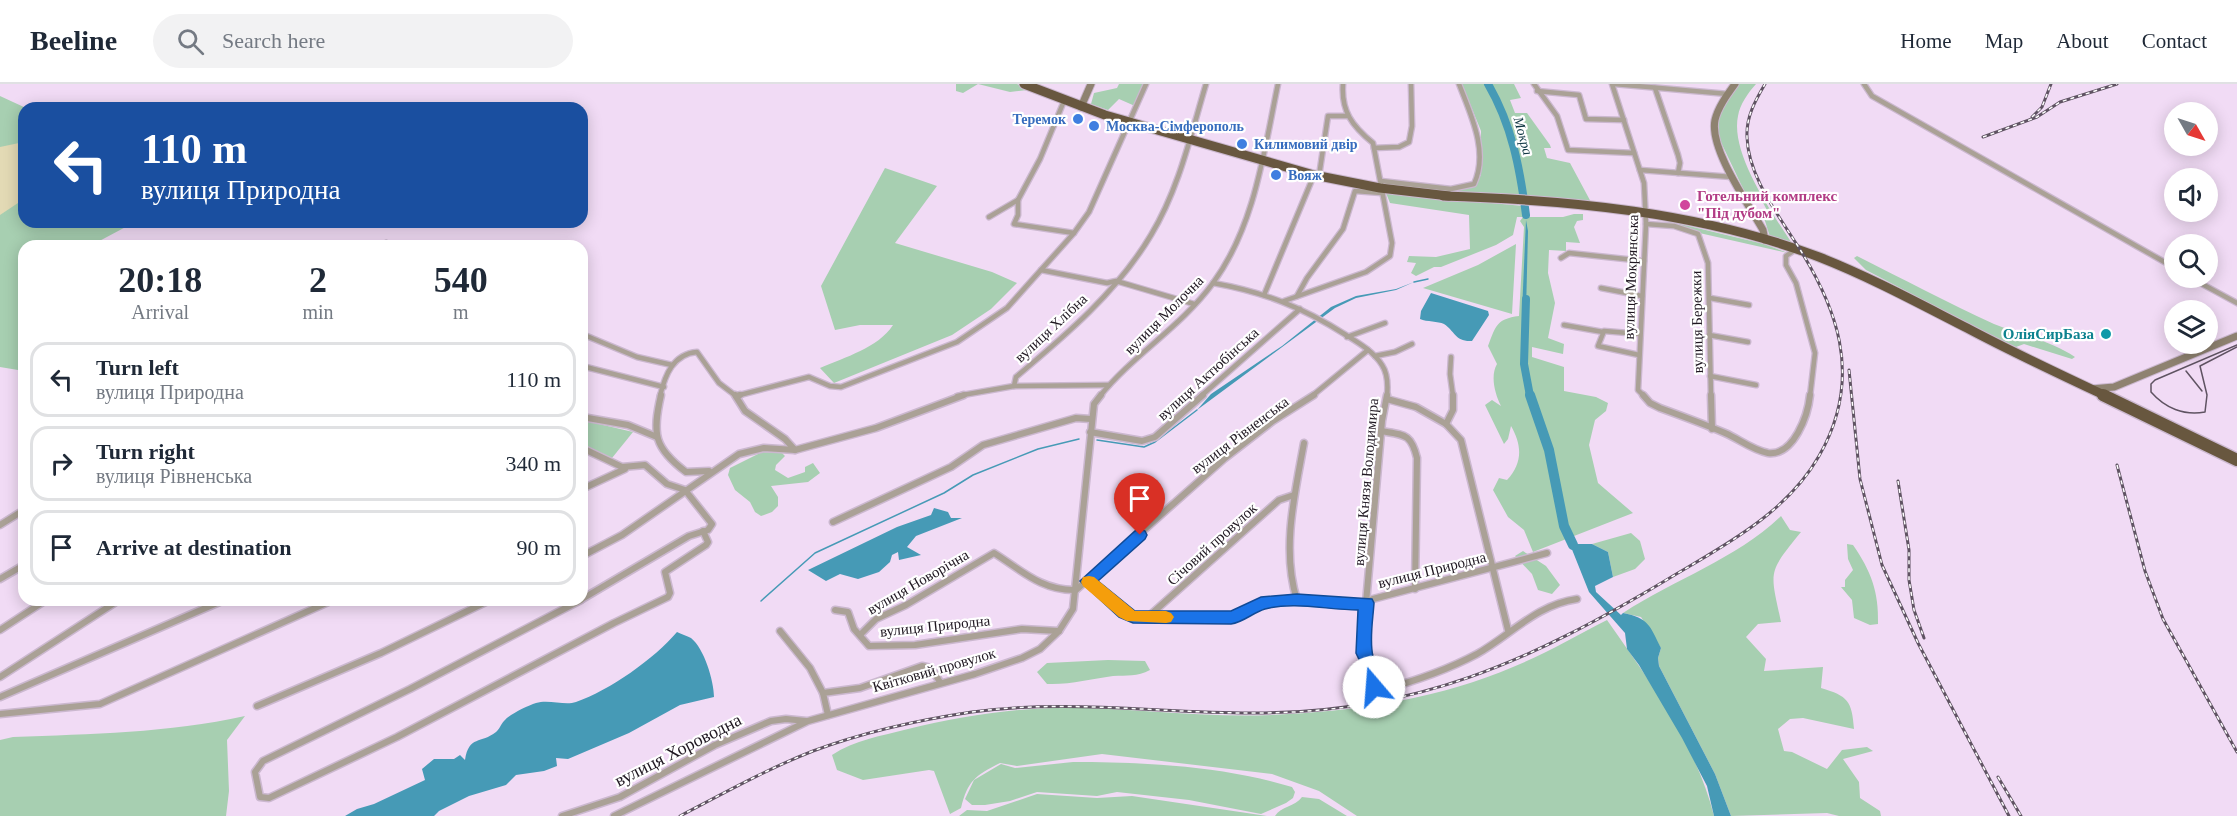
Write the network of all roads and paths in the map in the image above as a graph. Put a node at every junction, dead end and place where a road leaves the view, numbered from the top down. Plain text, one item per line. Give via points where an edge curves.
1 (1024, 84) edge
2 (1091, 84) edge
3 (1146, 84) edge
4 (1206, 84) edge
5 (1278, 84) edge
6 (1343, 84) edge
7 (1411, 84) edge
8 (1459, 84) edge
9 (1534, 84) edge
10 (1613, 84) edge
11 (1693, 84) edge
12 (1736, 84) edge
13 (1864, 84) edge
14 (1655, 88) junction
15 (1537, 91) junction
16 (1695, 91) junction
17 (1728, 94) junction
18 (1064, 101) junction
19 (1081, 107) junction
20 (1347, 116) junction
21 (1624, 120) junction
22 (1130, 123) junction
23 (1190, 140) junction
24 (1374, 148) junction
25 (1568, 150) joint
26 (1634, 153) junction
27 (1262, 161) junction
28 (1640, 170) junction
29 (1678, 173) junction
30 (1316, 176) junction
31 (1734, 177) junction
32 (1381, 187) junction
33 (1018, 200) junction
34 (989, 217) dead end
35 (1646, 219) junction
36 (1074, 233) junction
37 (1765, 240) junction
38 (1796, 249) junction
39 (1561, 258) dead end
40 (1644, 261) junction
41 (2164, 262) edge
42 (1041, 270) junction
43 (1116, 280) junction
44 (1213, 283) junction
45 (1601, 288) dead end
46 (2209, 288) edge
47 (1264, 295) junction
48 (1297, 296) junction
49 (1642, 296) junction
50 (1710, 298) junction
51 (1284, 301) junction
52 (2237, 303) edge
53 (1194, 304) junction
54 (1749, 305) dead end
55 (1300, 309) junction
56 (1312, 316) joint
57 (1323, 322) joint
58 (1385, 323) dead end
59 (1564, 325) dead end
60 (1603, 332) junction
61 (1640, 334) junction
62 (1709, 335) junction
63 (2237, 336) edge
64 (588, 337) edge
65 (1347, 337) junction
66 (1748, 342) dead end
67 (1412, 344) dead end
68 (1368, 350) junction
69 (1639, 355) junction
70 (1375, 356) junction
71 (1451, 357) dead end
72 (672, 364) junction
73 (588, 368) edge
74 (1710, 376) junction
75 (1109, 385) junction
76 (1756, 385) dead end
77 (1014, 386) junction
78 (664, 387) junction
79 (2091, 389) junction
80 (736, 396) junction
81 (1387, 399) junction
82 (588, 418) edge
83 (1091, 419) junction
84 (1446, 424) junction
85 (1712, 429) junction
86 (1382, 431) junction
87 (1090, 432) junction
88 (657, 437) junction
89 (1304, 443) dead end
90 (795, 450) junction
91 (588, 451) edge
92 (2237, 460) edge
93 (627, 468) junction
94 (712, 471) junction
95 (588, 486) edge
96 (685, 490) junction
97 (1294, 495) junction
98 (18, 514) edge
99 (833, 522) dead end
100 (0, 525) edge
101 (703, 531) junction
102 (588, 553) edge
103 (1547, 553) dead end
104 (18, 568) edge
105 (1492, 569) junction
106 (0, 579) edge
107 (1088, 581) junction
108 (1415, 589) junction
109 (1076, 590) junction
110 (588, 596) edge
111 (1577, 599) dead end
112 (1297, 600) junction
113 (1366, 603) junction
114 (37, 606) edge
115 (110, 606) edge
116 (210, 606) edge
117 (320, 606) edge
118 (477, 606) edge
119 (569, 606) edge
120 (835, 610) dead end
121 (1149, 616) junction
122 (0, 630) edge
123 (1508, 630) junction
124 (780, 631) dead end
125 (1059, 631) junction
126 (860, 635) junction
127 (0, 677) edge
128 (940, 682) junction
129 (823, 693) junction
130 (0, 697) edge
131 (257, 706) dead end
132 (0, 714) edge
133 (828, 715) junction
134 (808, 721) junction
135 (562, 816) edge
136 (614, 816) edge

1 - 18 highway
2 - 19 street
3 - 22 street
4 - 23 street, вулиця Хлібна
5 - 27 street, вулиця Молочна
6 - 20 street via 1342,101
7 - 24 street via 1409,142 1398,147
8 - 32 street via 1477,129 1479,173 1474,184 1451,189
9 - 15 street
10 - 14 street
10 - 21 street, вулиця Мокрянська
11 - 16 street
12 - 17 street
13 - 41 street via 1872,96
14 - 16 street
14 - 29 street via 1678,155
15 - 21 street via 1579,95 1586,119
15 - 25 street via 1557,116
16 - 17 street
17 - 31 street via 1716,116 1714,133
18 - 19 highway
18 - 33 street
19 - 22 highway
20 - 24 street
20 - 30 street via 1328,116
21 - 26 street, вулиця Мокрянська
22 - 23 highway
22 - 36 street via 1089,212
23 - 27 highway
23 - 43 street, вулиця Хлібна via 1164,212 1146,243
24 - 32 street
25 - 26 street
26 - 28 street, вулиця Мокрянська
27 - 30 highway
27 - 44 street, вулиця Молочна via 1245,229
28 - 29 street
28 - 35 street, вулиця Мокрянська
29 - 31 street
30 - 32 highway
30 - 47 street
31 - 37 street
32 - 35 highway via 1602,209
32 - 48 street via 1355,191 1343,229
32 - 48 street via 1392,243 1390,256 1366,272
33 - 34 street
33 - 36 street via 1014,224
35 - 37 highway via 1701,224
35 - 40 street, вулиця Мокрянська
35 - 50 street, вулиця Бережки via 1698,234 1708,262
36 - 42 street
37 - 38 highway
38 - 79 highway via 1910,299
38 - 85 street via 1786,256 1786,264 1796,283 1815,353 1808,413 1799,433 1779,452 1769,453
39 - 40 street via 1569,253
40 - 49 street, вулиця Мокрянська
42 - 43 street via 1107,283
42 - 80 street via 984,326 931,354 841,387 808,377
43 - 53 street
43 - 77 street, вулиця Хлібна via 1069,332 1016,377
44 - 47 street
44 - 53 street, вулиця Молочна
45 - 49 street
46 - 52 street
47 - 51 street
48 - 51 street
49 - 61 street, вулиця Мокрянська
50 - 54 street
50 - 62 street, вулиця Бережки
51 - 55 street
53 - 75 street, вулиця Молочна
55 - 56 street
55 - 87 street, вулиця Актюбінська via 1155,437 1142,441
56 - 57 street
57 - 65 street, вулиця Князя Володимира
58 - 65 street
59 - 60 street
60 - 61 street
60 - 69 street via 1599,347
61 - 69 street, вулиця Мокрянська
62 - 66 street
62 - 74 street, вулиця Бережки
63 - 79 street via 2114,387
64 - 72 street via 630,355
65 - 68 street, вулиця Князя Володимира
67 - 70 street
68 - 70 street, вулиця Князя Володимира
68 - 107 street, вулиця Рівненська via 1313,396 1224,459
69 - 85 street, вулиця Мокрянська via 1640,394 1660,408
70 - 81 street, вулиця Князя Володимира via 1387,377
71 - 84 street via 1448,370 1453,410
72 - 78 street
72 - 80 street via 682,354 697,351 719,383
73 - 78 street
74 - 76 street
74 - 85 street, вулиця Бережки
75 - 77 street
75 - 83 street, вулиця Молочна via 1094,404
77 - 90 street, вулиця Хлібна via 956,397 876,428
78 - 88 street via 657,405
79 - 92 highway
80 - 90 street via 745,411
81 - 84 street via 1416,407
81 - 86 street, вулиця Князя Володимира
82 - 88 street via 628,425
83 - 87 street, Квітковий провулок
83 - 99 street via 1076,418 983,445 951,467
84 - 105 street via 1461,440
86 - 108 street via 1414,442
86 - 113 street, вулиця Князя Володимира
87 - 109 street, Квітковий провулок
88 - 94 street via 660,448 686,472
89 - 97 street
90 - 94 street, вулиця Хлібна via 764,448 739,454
91 - 93 street
93 - 95 street
93 - 96 street via 645,465 667,484
94 - 96 street, вулиця Хлібна
96 - 101 street via 710,521 711,527
96 - 102 street, вулиця Хлібна via 622,535
97 - 112 street via 1291,560
97 - 121 street, Січовий провулок via 1280,500
98 - 100 street
101 - 110 street
101 - 119 street via 706,545 664,572 668,597 324,774 268,798 260,797 255,772 263,761
103 - 105 street, вулиця Природна
104 - 106 street
105 - 108 street, вулиця Природна
105 - 123 street
107 - 109 street, вулиця Рівненська
107 - 121 street, вулиця Природна via 1125,613
108 - 113 street, вулиця Природна
109 - 125 street, Квітковий провулок via 1073,609
109 - 126 street, вулиця Новорічна via 1062,592 1043,586 997,554 991,554 906,606 876,619
111 - 123 street via 1546,605
112 - 113 street, вулиця Природна
112 - 121 street, вулиця Природна via 1261,604 1231,618
113 - 123 street, вулиця Князя Володимира via 1364,653 1373,672 1374,687 1382,690 1462,662 1498,641
114 - 122 street
115 - 127 street
116 - 130 street
117 - 132 street via 100,704
118 - 131 street
120 - 126 street, вулиця Природна via 848,612 850,623
124 - 129 street via 810,668
125 - 126 street, вулиця Природна via 1022,628 877,647 863,642
125 - 128 street, Квітковий провулок via 1040,649 1022,658
128 - 129 street via 931,668 922,666 857,688
128 - 133 street, Квітковий провулок
129 - 133 street
133 - 134 street, Квітковий провулок
134 - 135 street, вулиця Хороводна via 771,721 620,797
134 - 136 street, Квітковий провулок

